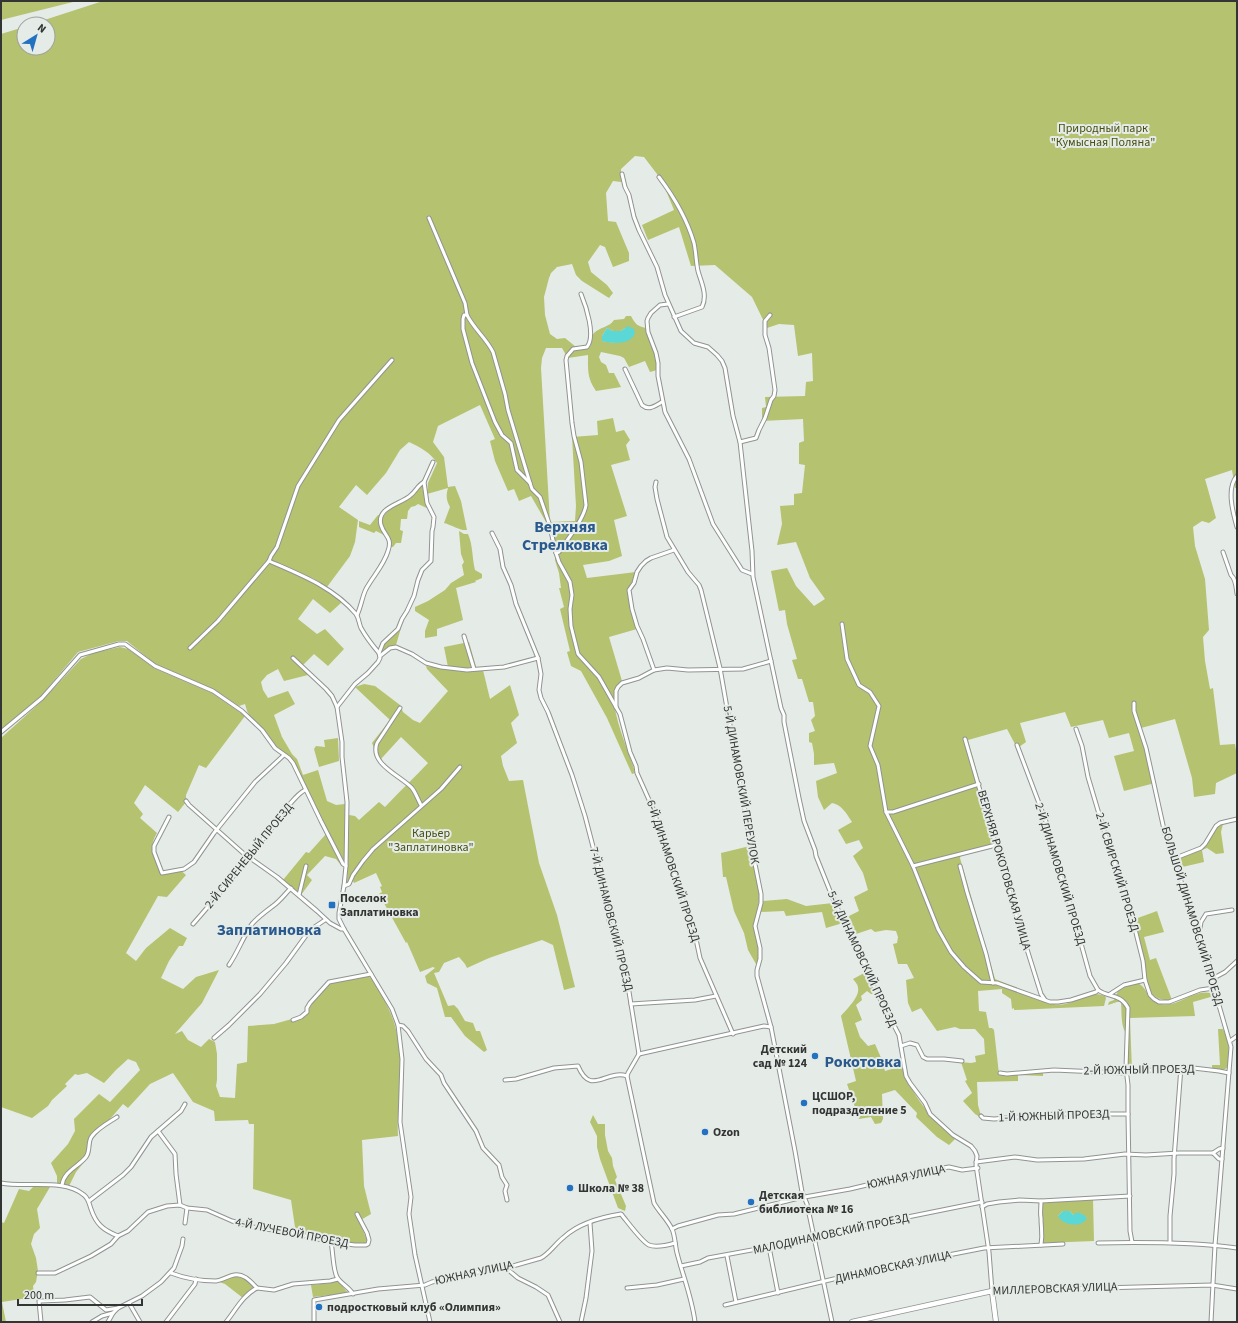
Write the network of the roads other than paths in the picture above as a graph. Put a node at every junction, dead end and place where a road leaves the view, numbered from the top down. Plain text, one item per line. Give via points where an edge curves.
1 (622, 174) dead end
2 (659, 177) dead end
3 (429, 218) dead end
4 (581, 294) dead end
5 (668, 304) junction
6 (467, 315) junction
7 (770, 315) dead end
8 (674, 317) junction
9 (392, 360) dead end
10 (625, 368) dead end
11 (662, 402) junction
12 (740, 442) junction
13 (433, 462) dead end
14 (1237, 476) edge
15 (424, 482) junction
16 (656, 482) dead end
17 (530, 483) junction
18 (1237, 527) edge
19 (492, 534) dead end
20 (674, 550) junction
21 (1224, 552) dead end
22 (556, 553) junction
23 (269, 561) junction
24 (752, 574) junction
25 (1237, 594) edge
26 (357, 615) junction
27 (842, 624) dead end
28 (464, 636) dead end
29 (190, 648) dead end
30 (380, 655) junction
31 (293, 658) dead end
32 (538, 658) junction
33 (771, 661) junction
34 (720, 668) junction
35 (474, 669) junction
36 (654, 670) junction
37 (1134, 703) dead end
38 (337, 707) junction
39 (616, 707) junction
40 (400, 708) dead end
41 (1076, 730) dead end
42 (1, 732) edge
43 (965, 739) dead end
44 (1017, 745) dead end
45 (284, 755) junction
46 (460, 767) dead end
47 (979, 784) junction
48 (306, 790) junction
49 (186, 800) dead end
50 (421, 805) junction
51 (886, 812) junction
52 (169, 817) dead end
53 (1237, 819) edge
54 (217, 830) junction
55 (996, 845) junction
56 (248, 857) junction
57 (1173, 859) junction
58 (306, 866) dead end
59 (346, 866) junction
60 (913, 866) junction
61 (960, 866) dead end
62 (344, 886) junction
63 (291, 888) junction
64 (299, 895) junction
65 (1232, 910) dead end
66 (325, 920) junction
67 (193, 924) dead end
68 (344, 929) junction
69 (1198, 929) junction
70 (1237, 961) edge
71 (229, 965) dead end
72 (371, 974) junction
73 (1212, 978) junction
74 (1145, 980) junction
75 (993, 982) junction
76 (1214, 988) junction
77 (1098, 990) junction
78 (1110, 994) junction
79 (716, 996) junction
80 (1045, 1000) junction
81 (632, 1004) junction
82 (293, 1020) dead end
83 (398, 1025) junction
84 (771, 1027) junction
85 (733, 1034) junction
86 (1237, 1036) edge
87 (214, 1038) dead end
88 (1230, 1041) junction
89 (901, 1046) junction
90 (639, 1054) junction
91 (962, 1061) dead end
92 (1180, 1067) junction
93 (1000, 1073) dead end
94 (1127, 1073) junction
95 (1229, 1073) junction
96 (627, 1076) junction
97 (504, 1080) dead end
98 (185, 1104) dead end
99 (1128, 1114) junction
100 (981, 1116) dead end
101 (116, 1117) dead end
102 (158, 1131) junction
103 (1223, 1148) junction
104 (1175, 1153) junction
105 (1213, 1153) junction
106 (1129, 1155) junction
107 (1222, 1159) junction
108 (976, 1162) junction
109 (978, 1168) junction
110 (1, 1183) edge
111 (62, 1185) junction
112 (1130, 1196) junction
113 (804, 1197) junction
114 (507, 1200) dead end
115 (89, 1201) junction
116 (982, 1202) junction
117 (1041, 1202) junction
118 (180, 1206) junction
119 (982, 1207) junction
120 (187, 1208) junction
121 (356, 1214) dead end
122 (185, 1223) dead end
123 (590, 1223) junction
124 (672, 1229) junction
125 (118, 1236) junction
126 (814, 1237) junction
127 (183, 1239) dead end
128 (331, 1242) junction
129 (1132, 1242) junction
130 (1170, 1242) junction
131 (675, 1243) junction
132 (1098, 1243) dead end
133 (1063, 1244) dead end
134 (1041, 1245) junction
135 (1215, 1245) junction
136 (769, 1246) junction
137 (988, 1247) junction
138 (1237, 1248) edge
139 (727, 1256) junction
140 (681, 1266) junction
141 (506, 1268) junction
142 (38, 1273) dead end
143 (171, 1273) junction
144 (196, 1279) junction
145 (338, 1279) junction
146 (684, 1279) junction
147 (824, 1282) junction
148 (422, 1285) junction
149 (1212, 1285) junction
150 (257, 1288) junction
151 (627, 1288) dead end
152 (1237, 1289) edge
153 (992, 1290) junction
154 (778, 1293) junction
155 (353, 1294) junction
156 (736, 1302) junction
157 (129, 1303) junction
158 (725, 1305) dead end
159 (118, 1308) junction
160 (113, 1313) junction
161 (41, 1322) edge
162 (92, 1322) edge
163 (108, 1322) edge
164 (140, 1322) edge
165 (166, 1322) edge
166 (226, 1322) edge
167 (314, 1322) edge
168 (430, 1322) edge
169 (560, 1322) edge
170 (581, 1322) edge
171 (695, 1322) edge
172 (832, 1322) edge
173 (852, 1322) edge
174 (996, 1322) edge
175 (1211, 1322) edge

1 - 5 street, 5-Й ДИНАМОВСКИЙ ПРОЕЗД via 634,217 657,267
2 - 8 street via 672,196 694,243 697,268 704,292 702,307
3 - 6 street via 465,303
4 - 22 street via 586,306 590,343 573,349 566,360 572,422 581,462 586,505 584,515
5 - 8 street, 5-Й ДИНАМОВСКИЙ ПРОЕЗД
5 - 11 street via 660,305 647,321 658,363
6 - 17 street via 493,352
6 - 17 street via 463,319 463,329 472,363 495,422 502,435 511,443 518,470
7 - 12 street via 765,322 774,396 758,437
8 - 12 street, 5-Й ДИНАМОВСКИЙ ПРОЕЗД via 685,336 694,343 710,349 722,361
9 - 23 street via 339,420 298,486 277,547
10 - 11 street via 645,408
11 - 24 street via 689,459 713,524 742,570
12 - 24 street, 5-Й ДИНАМОВСКИЙ ПРОЕЗД via 752,551
13 - 15 street
14 - 18 street via 1232,488 1232,507
15 - 26 street via 408,497 391,506 382,516 381,525 390,542 388,550 365,591
15 - 30 street via 427,503 434,517 431,536 432,561 424,566 407,611 398,628 383,643
16 - 20 street, 5-Й ДИНАМОВСКИЙ ПЕРЕУЛОК via 657,499 667,537
17 - 22 street, 6-Й ДИНАМОВСКИЙ ПРОЕЗД via 540,497
19 - 32 street, 7-Й ДИНАМОВСКИЙ ПРОЕЗД
20 - 34 street, 5-Й ДИНАМОВСКИЙ ПЕРЕУЛОК via 701,590
20 - 36 street via 646,561 629,590 634,618
21 - 25 street via 1230,575 1234,575
22 - 39 street, 6-Й ДИНАМОВСКИЙ ПРОЕЗД via 572,587 571,626 578,654 599,677
23 - 26 street via 332,591
23 - 29 street via 218,621
24 - 33 street, 5-Й ДИНАМОВСКИЙ ПРОЕЗД
26 - 30 street via 361,628
27 - 51 street via 847,659 859,685 870,692 879,706 870,746 878,764
28 - 35 street
30 - 35 street via 396,647 433,665
30 - 38 street via 378,662 355,684
31 - 38 street via 326,689
32 - 35 street via 504,667
32 - 81 street, 7-Й ДИНАМОВСКИЙ ПРОЕЗД via 541,698 586,816 610,925 625,967
33 - 34 street, 6-Й ДИНАМОВСКИЙ ПРОЕЗД via 743,669
33 - 89 street, 5-Й ДИНАМОВСКИЙ ПРОЕЗД via 804,821 834,901 872,976 874,987 899,1035
34 - 36 street, 6-Й ДИНАМОВСКИЙ ПРОЕЗД
34 - 84 street, 5-Й ДИНАМОВСКИЙ ПЕРЕУЛОК via 761,894 755,926 760,948 757,970
36 - 39 street, 6-Й ДИНАМОВСКИЙ ПРОЕЗД via 622,683 616,691
37 - 57 street, БОЛЬШОЙ ДИНАМОВСКИЙ ПРОЕЗД
38 - 59 street via 347,802
39 - 79 street, 6-Й ДИНАМОВСКИЙ ПРОЕЗД via 637,773 654,811 667,857 692,925 700,958
40 - 50 street via 375,749 377,757 413,790
41 - 74 street, 2-Й СВИРСКИЙ ПРОЕЗД via 1105,834 1130,907
42 - 45 street via 42,698 80,655 125,644 155,666 213,691 242,711
43 - 47 street, ВЕРХНЯЯ РОКОТОВСКАЯ УЛИЦА
44 - 77 street, 2-Й ДИНАМОВСКИЙ ПРОЕЗД via 1048,827 1051,852 1067,893 1090,976
45 - 48 street via 293,763
45 - 54 street via 255,782
46 - 50 street via 441,789
47 - 51 street
47 - 55 street, ВЕРХНЯЯ РОКОТОВСКАЯ УЛИЦА
48 - 56 street, 2-Й СИРЕНЕВЫЙ ПРОЕЗД via 298,795
48 - 59 street
49 - 54 street
50 - 62 street via 374,849 349,884
51 - 60 street
52 - 54 street via 154,846 162,873 184,869 194,862
53 - 57 street via 1220,823 1201,848
54 - 56 street
55 - 60 street
55 - 80 street, ВЕРХНЯЯ РОКОТОВСКАЯ УЛИЦА via 1041,994
56 - 63 street
56 - 67 street, 2-Й СИРЕНЕВЫЙ ПРОЕЗД
57 - 69 street, БОЛЬШОЙ ДИНАМОВСКИЙ ПРОЕЗД
58 - 64 street
59 - 62 street
60 - 75 street via 938,929 951,952 981,982
61 - 75 street
62 - 68 street via 338,913
63 - 64 street
63 - 71 street via 260,915 245,935
64 - 66 street
65 - 69 street via 1206,914
66 - 68 street via 337,928
66 - 87 street via 310,930 260,994
68 - 72 street
69 - 73 street, БОЛЬШОЙ ДИНАМОВСКИЙ ПРОЕЗД
70 - 73 street via 1225,972
72 - 82 street via 329,982 310,1002 307,1012
72 - 83 street via 392,1008
73 - 76 street, БОЛЬШОЙ ДИНАМОВСКИЙ ПРОЕЗД
74 - 76 street, 2-Й СВИРСКИЙ ПРОЕЗД via 1150,995 1159,1002 1169,1002 1200,990
74 - 78 street via 1124,985
75 - 80 street
76 - 88 street, БОЛЬШОЙ ДИНАМОВСКИЙ ПРОЕЗД
77 - 78 street
77 - 80 street via 1071,1000
78 - 94 street via 1122,1000 1128,1008
79 - 81 street
79 - 85 street, 6-Й ДИНАМОВСКИЙ ПРОЕЗД
81 - 90 street, 7-Й ДИНАМОВСКИЙ ПРОЕЗД
83 - 114 street via 408,1031 426,1059 441,1075 476,1131 483,1148 499,1165 507,1185
83 - 148 street via 402,1059 401,1134 411,1197 409,1214
84 - 85 street via 764,1026
84 - 113 street
85 - 90 street
86 - 88 street
88 - 95 street, БОЛЬШОЙ ДИНАМОВСКИЙ ПРОЕЗД
89 - 91 street via 910,1043 917,1045 923,1057 927,1059
89 - 108 street, 5-Й ДИНАМОВСКИЙ ПРОЕЗД via 906,1076 930,1114 953,1135 971,1146 977,1156
90 - 96 street
92 - 94 street, 2-Й ЮЖНЫЙ ПРОЕЗД
92 - 95 street, 2-Й ЮЖНЫЙ ПРОЕЗД
92 - 104 street
93 - 94 street, 2-Й ЮЖНЫЙ ПРОЕЗД via 1054,1070
94 - 99 street
95 - 103 street, БОЛЬШОЙ ДИНАМОВСКИЙ ПРОЕЗД
96 - 97 street via 618,1075 592,1081 581,1074 578,1066 554,1068
96 - 124 street via 654,1203
98 - 102 street via 181,1111
99 - 100 street, 1-Й ЮЖНЫЙ ПРОЕЗД via 1056,1114 994,1119
99 - 106 street
101 - 111 street via 90,1138 88,1154 69,1172
102 - 115 street via 131,1167
102 - 118 street via 175,1154
103 - 105 street
103 - 107 street, БОЛЬШОЙ ДИНАМОВСКИЙ ПРОЕЗД
104 - 105 street
104 - 106 street
104 - 130 street
105 - 107 street
106 - 108 street via 1037,1160 1015,1157
106 - 112 street
107 - 135 street, БОЛЬШОЙ ДИНАМОВСКИЙ ПРОЕЗД
108 - 109 street, 5-Й ДИНАМОВСКИЙ ПРОЕЗД
109 - 113 street, ЮЖНАЯ УЛИЦА via 962,1170 949,1167
109 - 116 street, 5-Й ДИНАМОВСКИЙ ПРОЕЗД
110 - 111 street
111 - 115 street via 77,1190
112 - 117 street
112 - 129 street
113 - 124 street, ЮЖНАЯ УЛИЦА via 734,1214 718,1215
113 - 126 street
115 - 125 street via 97,1223
116 - 119 street, 5-Й ДИНАМОВСКИЙ ПРОЕЗД
116 - 126 street, МАЛОДИНАМОВСКИЙ ПРОЕЗД
117 - 119 street via 1020,1200
117 - 134 street
118 - 120 street, 4-Й ЛУЧЕВОЙ ПРОЕЗД
118 - 125 street via 167,1206 148,1212 128,1231
119 - 137 street, 5-Й ДИНАМОВСКИЙ ПРОЕЗД
120 - 122 street
120 - 128 street, 4-Й ЛУЧЕВОЙ ПРОЕЗД via 207,1210 253,1227
121 - 128 street, 4-Й ЛУЧЕВОЙ ПРОЕЗД via 367,1233 368,1244
123 - 131 street, ЮЖНАЯ УЛИЦА via 621,1214 644,1242 654,1246
123 - 141 street, ЮЖНАЯ УЛИЦА via 567,1234 544,1256
123 - 170 street via 592,1251
124 - 131 street
125 - 142 street via 104,1249 59,1272
126 - 136 street, МАЛОДИНАМОВСКИЙ ПРОЕЗД
126 - 147 street
127 - 143 street via 178,1260
128 - 145 street
129 - 130 street
129 - 132 street
130 - 135 street
131 - 140 street
133 - 134 street, ДИНАМОВСКАЯ УЛИЦА
134 - 137 street, ДИНАМОВСКАЯ УЛИЦА
135 - 138 street
135 - 149 street, БОЛЬШОЙ ДИНАМОВСКИЙ ПРОЕЗД
136 - 139 street, МАЛОДИНАМОВСКИЙ ПРОЕЗД
136 - 154 street
137 - 147 street, ДИНАМОВСКАЯ УЛИЦА
137 - 153 street, 5-Й ДИНАМОВСКИЙ ПРОЕЗД
139 - 140 street, МАЛОДИНАМОВСКИЙ ПРОЕЗД via 708,1258
139 - 156 street
140 - 146 street
141 - 148 street, ЮЖНАЯ УЛИЦА via 466,1274
141 - 169 street via 548,1295
143 - 144 street
143 - 157 street
144 - 150 street via 218,1281 239,1275 248,1279
144 - 165 street via 195,1284
145 - 150 street via 293,1284 274,1290
145 - 155 street
146 - 151 street
146 - 171 street
147 - 154 street, ДИНАМОВСКАЯ УЛИЦА
147 - 172 street
148 - 155 street, ЮЖНАЯ УЛИЦА
148 - 168 street
149 - 152 street, МИЛЛЕРОВСКАЯ УЛИЦА
149 - 153 street, МИЛЛЕРОВСКАЯ УЛИЦА
149 - 175 street, БОЛЬШОЙ ДИНАМОВСКИЙ ПРОЕЗД
150 - 166 street via 241,1302
153 - 173 street, МИЛЛЕРОВСКАЯ УЛИЦА
153 - 174 street, 5-Й ДИНАМОВСКИЙ ПРОЕЗД
154 - 156 street, ДИНАМОВСКАЯ УЛИЦА
155 - 167 street, ЮЖНАЯ УЛИЦА via 314,1300
156 - 158 street, ДИНАМОВСКАЯ УЛИЦА
157 - 159 street
157 - 164 street
159 - 160 street
159 - 161 street via 106,1310 90,1297 39,1301
160 - 162 street
160 - 163 street

